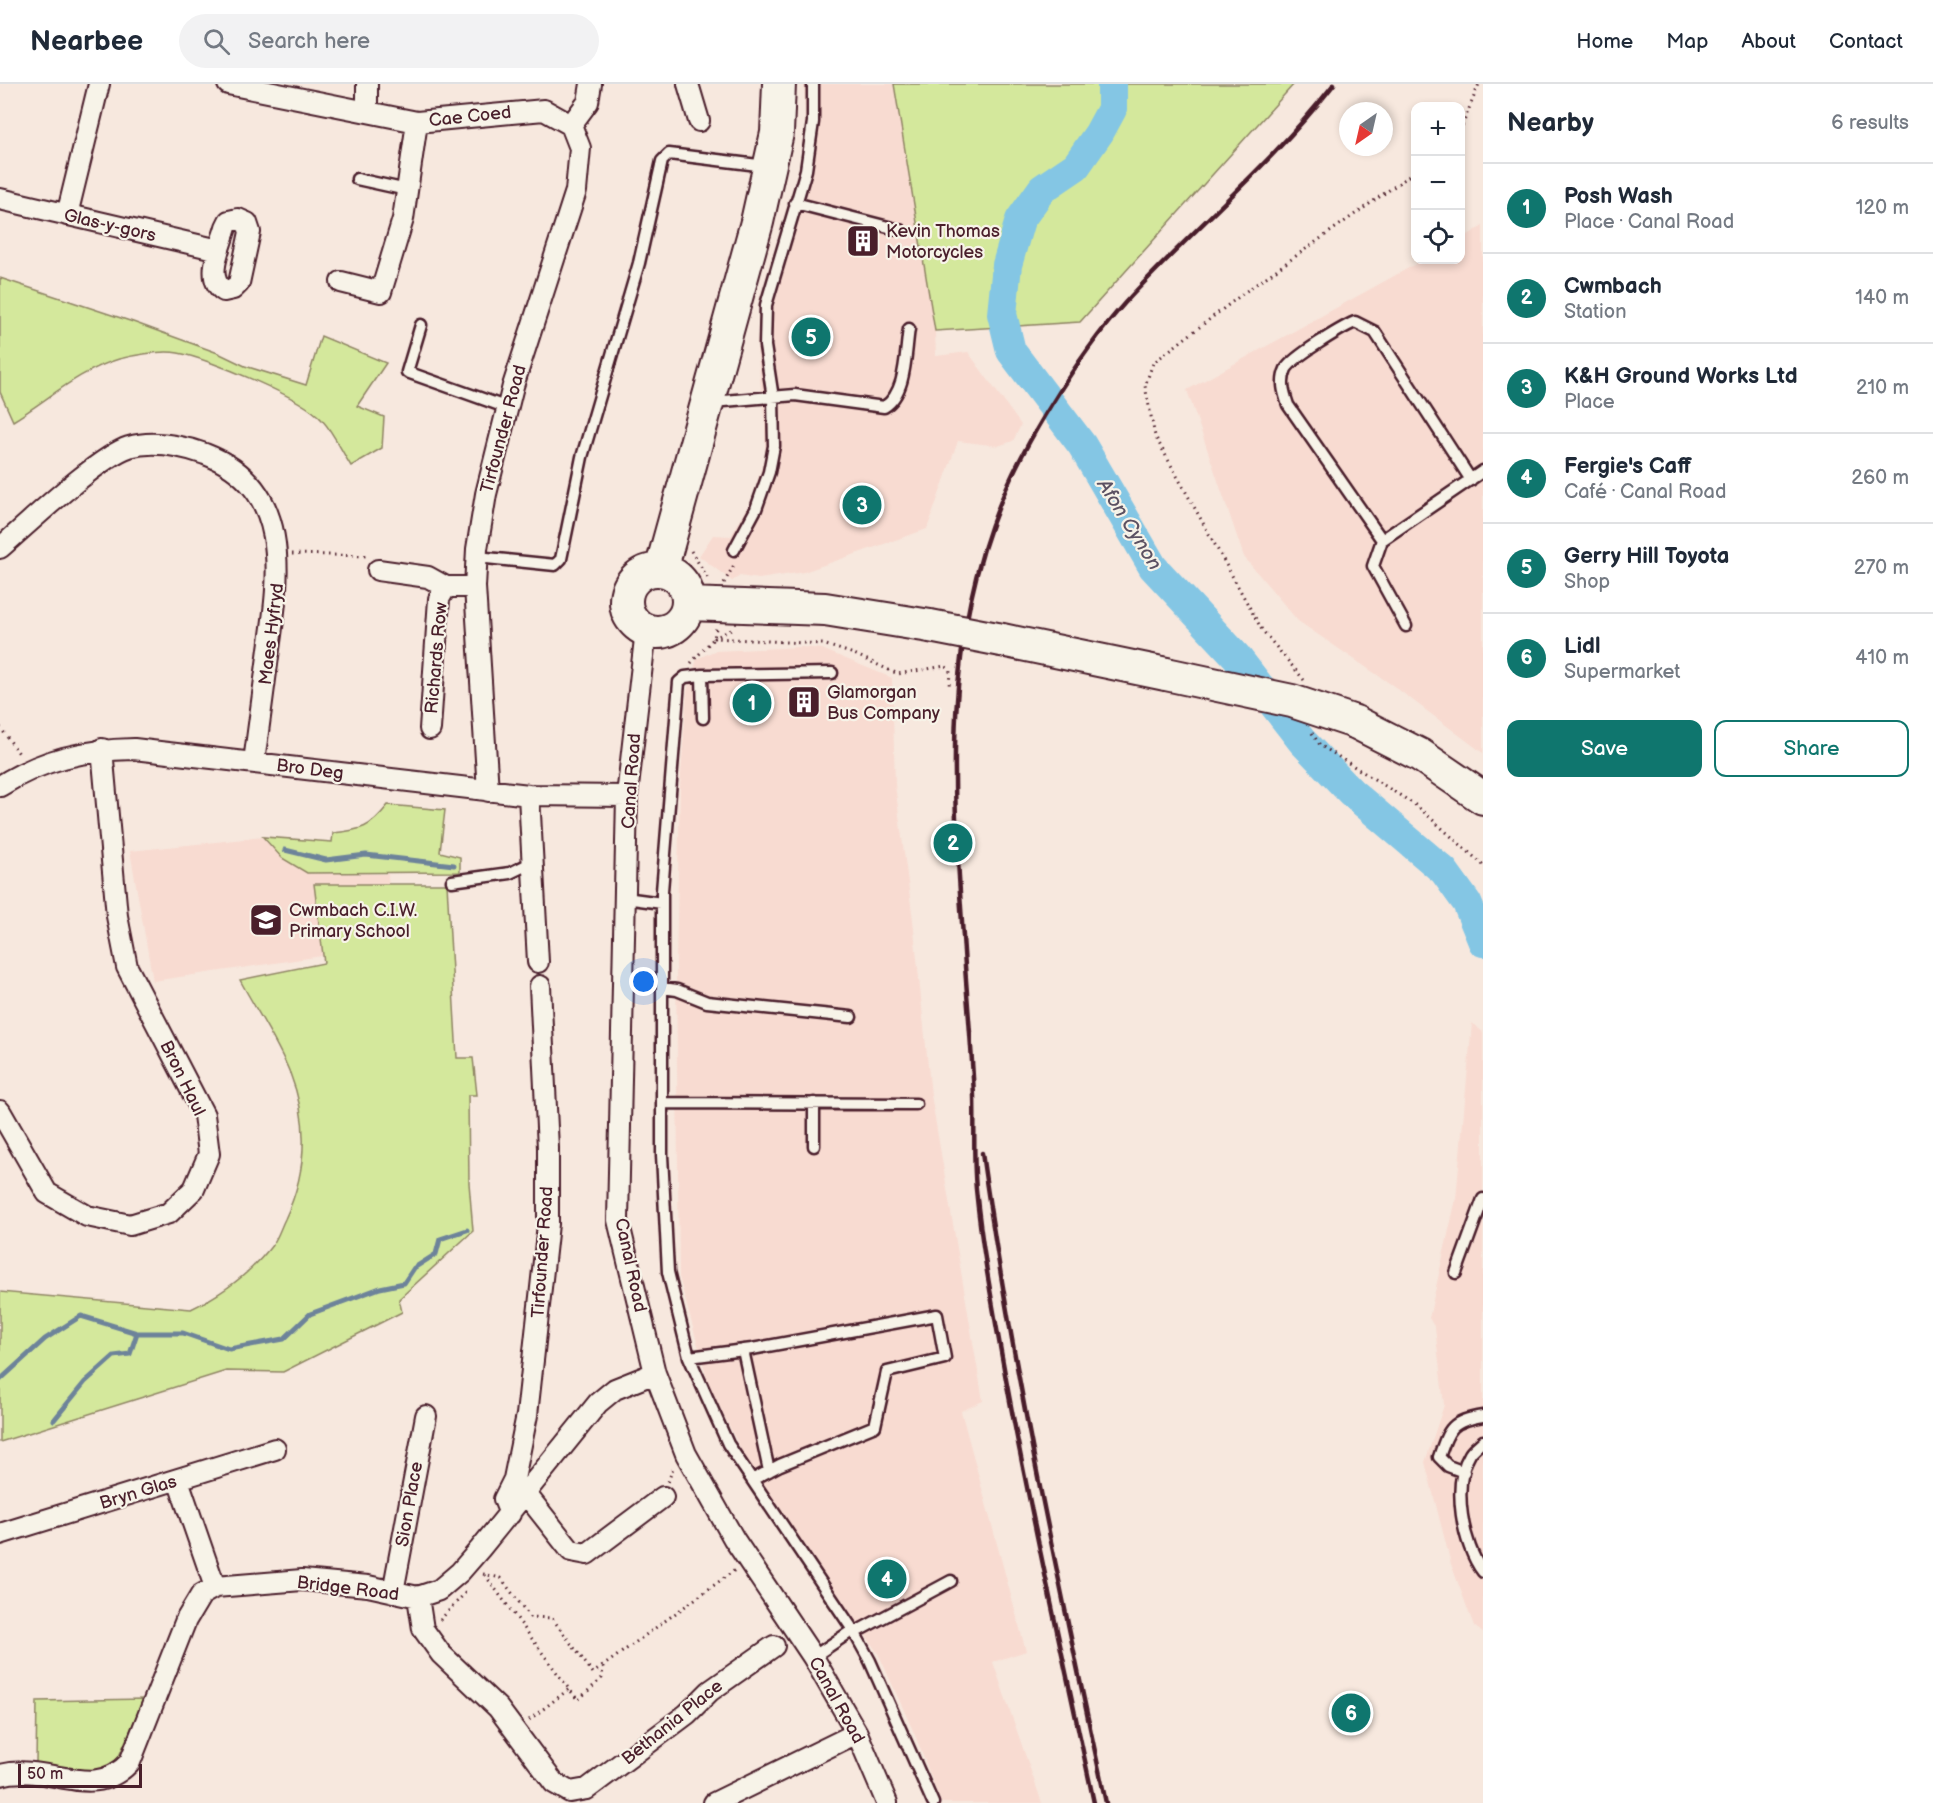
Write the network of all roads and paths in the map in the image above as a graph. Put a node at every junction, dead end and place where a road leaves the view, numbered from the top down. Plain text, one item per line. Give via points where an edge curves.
1 (99, 84) edge
2 (228, 84) edge
3 (367, 84) edge
4 (591, 84) edge
5 (688, 84) edge
6 (779, 84) edge
7 (813, 84) edge
8 (1479, 84) edge
9 (273, 89) edge
10 (366, 110) junction
11 (699, 121) dead end
12 (1465, 121) edge
13 (417, 122) junction
14 (571, 125) junction
15 (769, 166) junction
16 (1411, 175) edge
17 (357, 179) dead end
18 (407, 190) junction
19 (0, 199) edge
20 (795, 203) junction
21 (67, 216) junction
22 (900, 230) dead end
23 (219, 250) dead end
24 (342, 282) dead end
25 (421, 325) dead end
26 (909, 329) dead end
27 (772, 398) junction
28 (706, 403) junction
29 (508, 408) junction
30 (1483, 471) edge
31 (1471, 480) junction
32 (1382, 540) junction
33 (0, 548) edge
34 (734, 550) dead end
35 (276, 554) junction
36 (477, 557) junction
37 (378, 570) joint
38 (661, 570) junction
39 (446, 587) junction
40 (475, 587) junction
41 (689, 604) junction
42 (1406, 626) dead end
43 (741, 628) dead end
44 (646, 630) junction
45 (832, 673) dead end
46 (702, 675) junction
47 (1305, 687) dead end
48 (949, 688) dead end
49 (703, 718) dead end
50 (0, 727) edge
51 (430, 729) dead end
52 (1310, 730) dead end
53 (102, 750) junction
54 (254, 762) junction
55 (30, 768) junction
56 (0, 786) edge
57 (488, 790) junction
58 (529, 795) junction
59 (627, 796) junction
60 (1483, 798) edge
61 (533, 862) junction
62 (1483, 865) edge
63 (452, 880) dead end
64 (625, 898) junction
65 (662, 903) junction
66 (538, 962) dead end
67 (540, 986) dead end
68 (662, 988) junction
69 (851, 1017) dead end
70 (663, 1103) junction
71 (814, 1103) junction
72 (915, 1104) dead end
73 (0, 1111) edge
74 (814, 1146) dead end
75 (1483, 1199) edge
76 (1456, 1273) dead end
77 (747, 1350) junction
78 (689, 1357) junction
79 (656, 1373) junction
80 (426, 1416) dead end
81 (1483, 1416) edge
82 (1483, 1441) edge
83 (275, 1449) dead end
84 (769, 1471) junction
85 (1464, 1472) junction
86 (752, 1479) junction
87 (178, 1480) junction
88 (526, 1494) junction
89 (663, 1497) dead end
90 (510, 1514) junction
91 (0, 1534) edge
92 (480, 1549) junction
93 (748, 1560) junction
94 (1483, 1572) edge
95 (484, 1574) junction
96 (951, 1581) dead end
97 (476, 1582) dead end
98 (214, 1587) junction
99 (468, 1591) dead end
100 (393, 1593) junction
101 (418, 1597) junction
102 (853, 1632) junction
103 (427, 1634) junction
104 (774, 1646) dead end
105 (813, 1657) junction
106 (603, 1666) junction
107 (570, 1689) junction
108 (515, 1730) junction
109 (857, 1733) junction
110 (0, 1775) edge
111 (714, 1803) edge
112 (887, 1803) edge
113 (933, 1803) edge

1 - 21 street
2 - 9 street, Cae Coed
3 - 10 street
4 - 14 street via 588,102
5 - 11 street
6 - 15 main road via 777,133
7 - 20 lane via 808,161
8 - 12 path
9 - 10 street, Cae Coed
10 - 13 street, Cae Coed
13 - 14 street, Cae Coed via 544,110
13 - 18 street
14 - 29 street, Tirfounder Road via 580,148 576,191
15 - 28 main road
15 - 36 lane via 669,154 662,160 639,263 582,457 561,559 555,564
16 - 47 path via 1245,292 1153,363 1145,386 1155,436 1262,630 1303,677
17 - 18 lane
18 - 24 street via 403,219 381,292
19 - 21 street, Glas-y-gors
20 - 22 lane
20 - 27 lane via 766,305 765,346
21 - 23 street, Glas-y-gors
25 - 29 lane via 407,372
26 - 27 lane via 899,390 884,407 795,395
27 - 28 lane
27 - 34 lane via 774,446 769,472 756,509
28 - 38 main road
29 - 36 street, Tirfounder Road via 486,494
30 - 31 lane
31 - 32 lane
31 - 32 lane via 1375,332 1355,322 1337,330 1287,368 1282,386 1288,405
32 - 42 lane via 1373,566
33 - 35 street, Maes Hyfryd via 101,463 128,447 157,444 192,449 226,462 259,493 274,529
35 - 37 path via 369,555
35 - 54 street, Maes Hyfryd via 278,583
36 - 40 street, Tirfounder Road
37 - 39 street via 428,577
38 - 41 main road via 684,585
38 - 44 main road via 641,574 628,589 627,608
39 - 40 street
39 - 51 street, Richards Row via 439,599
40 - 57 street, Tirfounder Road
41 - 44 main road via 674,628 655,633
41 - 60 main road, bridge via 825,609 1002,640 1292,700 1355,722 1420,755
43 - 48 path via 714,638 823,644 898,674 945,666 950,670
44 - 59 street, Canal Road
45 - 46 lane
46 - 49 lane
46 - 65 lane via 685,677 679,682
50 - 55 path
52 - 62 path via 1320,745 1417,806
53 - 54 street, Bro Deg via 134,749
53 - 55 street, Bro Deg
53 - 73 street, Bron Haul via 117,916 127,967 204,1115 209,1154 194,1189 169,1213 130,1225 119,1223 87,1216 47,1193
54 - 57 street, Bro Deg
55 - 56 street, Bro Deg
57 - 58 street, Bro Deg
58 - 59 street, Bro Deg
58 - 61 street
59 - 64 street, Canal Road
61 - 63 lane via 510,873
61 - 66 street
64 - 65 lane
64 - 79 street, Canal Road via 618,1220
65 - 68 lane
67 - 90 street, Tirfounder Road via 548,1224 527,1415 514,1479 504,1499
68 - 69 lane via 673,988 706,1002
68 - 70 lane
70 - 71 lane
70 - 78 lane via 668,1272
71 - 72 lane
71 - 74 lane
75 - 76 lane
77 - 78 lane
77 - 84 lane
77 - 84 lane via 937,1315 945,1358 888,1372 875,1426
78 - 86 lane via 728,1444
79 - 88 street, Bridge Road via 615,1389 598,1403
79 - 93 street, Canal Road via 686,1454
80 - 100 street, Sion Place
81 - 85 lane via 1461,1419 1447,1434 1439,1457 1448,1467
82 - 85 lane via 1469,1455
83 - 87 street, Bryn Glas
84 - 86 lane
85 - 94 lane via 1462,1526
86 - 102 lane
87 - 91 street, Bryn Glas
87 - 98 street
88 - 89 street via 571,1551 586,1554
88 - 90 street, Bridge Road
90 - 92 street, Bridge Road
92 - 95 path via 490,1558
92 - 101 street, Bridge Road via 439,1590
93 - 105 street, Canal Road
93 - 106 path
95 - 97 path
95 - 106 path via 501,1578 530,1617 552,1618 593,1673
95 - 107 path
96 - 102 lane
98 - 100 street, Bridge Road via 302,1580 368,1586
98 - 110 street via 201,1595 186,1620 130,1762 118,1780 78,1788 27,1773
99 - 103 path
100 - 101 street, Bridge Road
101 - 103 street, Bethania Place
102 - 105 lane
102 - 113 lane via 870,1661
103 - 108 street, Bethania Place via 441,1654 498,1708
104 - 108 street, Bethania Place via 710,1691 687,1714 587,1789 570,1792 554,1783
105 - 109 street, Canal Road
106 - 107 path via 602,1678 578,1700
107 - 108 path
109 - 111 street
109 - 112 street, Canal Road

